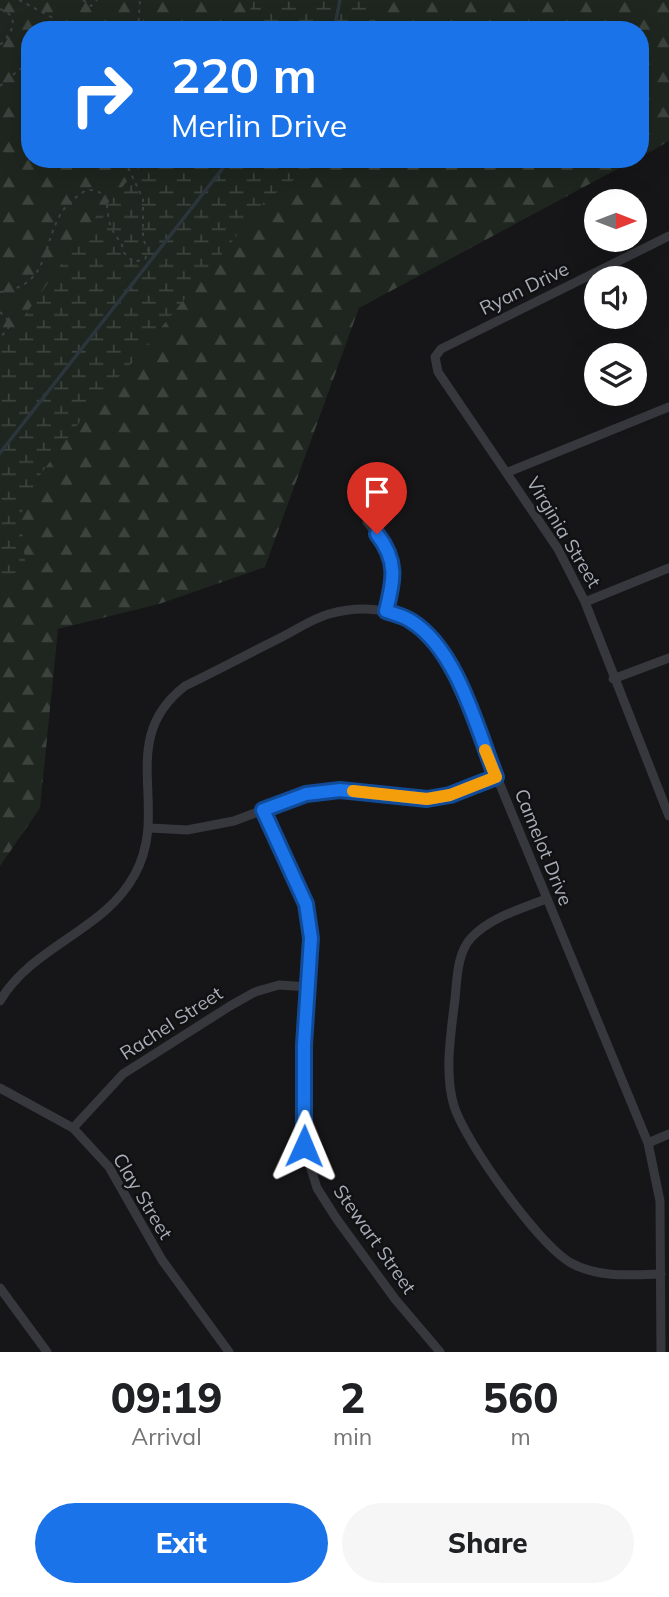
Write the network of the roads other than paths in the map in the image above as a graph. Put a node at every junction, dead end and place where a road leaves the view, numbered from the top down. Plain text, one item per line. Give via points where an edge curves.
1 (669, 236) edge
2 (435, 357) joint
3 (669, 407) edge
4 (508, 472) junction
5 (367, 522) dead end
6 (669, 568) edge
7 (585, 602) junction
8 (386, 611) junction
9 (669, 658) edge
10 (613, 678) junction
11 (496, 777) junction
12 (263, 810) junction
13 (669, 816) edge
14 (150, 828) junction
15 (546, 899) junction
16 (309, 987) junction
17 (0, 1001) edge
18 (0, 1088) edge
19 (73, 1128) junction
20 (669, 1134) edge
21 (648, 1143) junction
22 (661, 1274) junction
23 (0, 1288) edge
24 (47, 1352) edge
25 (229, 1352) edge
26 (440, 1352) edge
27 (662, 1352) edge

1 - 2 street, Ryan Drive via 441,349
2 - 4 street, Virginia Street via 438,372
3 - 4 street
4 - 7 street, Virginia Street via 558,549
5 - 8 street via 394,562
6 - 7 street
7 - 10 street, Virginia Street
8 - 11 street, Camelot Drive via 410,620 439,647
8 - 14 street, Camelot Drive via 328,614 185,686 170,698 156,718 145,758
9 - 10 street
10 - 13 street, Virginia Street
11 - 12 street via 427,799 340,790 306,794
11 - 15 street, Camelot Drive
12 - 14 street via 187,830
12 - 16 street, Stewart Street via 306,904 311,938
14 - 17 street, Camelot Drive via 135,874 117,902 37,958
15 - 21 street, Camelot Drive
15 - 22 street via 490,924 470,939 459,961 450,1065 454,1105 481,1159 550,1246 572,1263 592,1270
16 - 19 street, Rachel Street via 279,985 230,1006 123,1074
16 - 26 street, Stewart Street via 304,1146 317,1188 395,1299
18 - 19 street, Clay Street
19 - 25 street, Clay Street via 109,1167 162,1260
20 - 21 street
21 - 22 street, Camelot Drive via 660,1201
22 - 27 street, Camelot Drive
23 - 24 street

